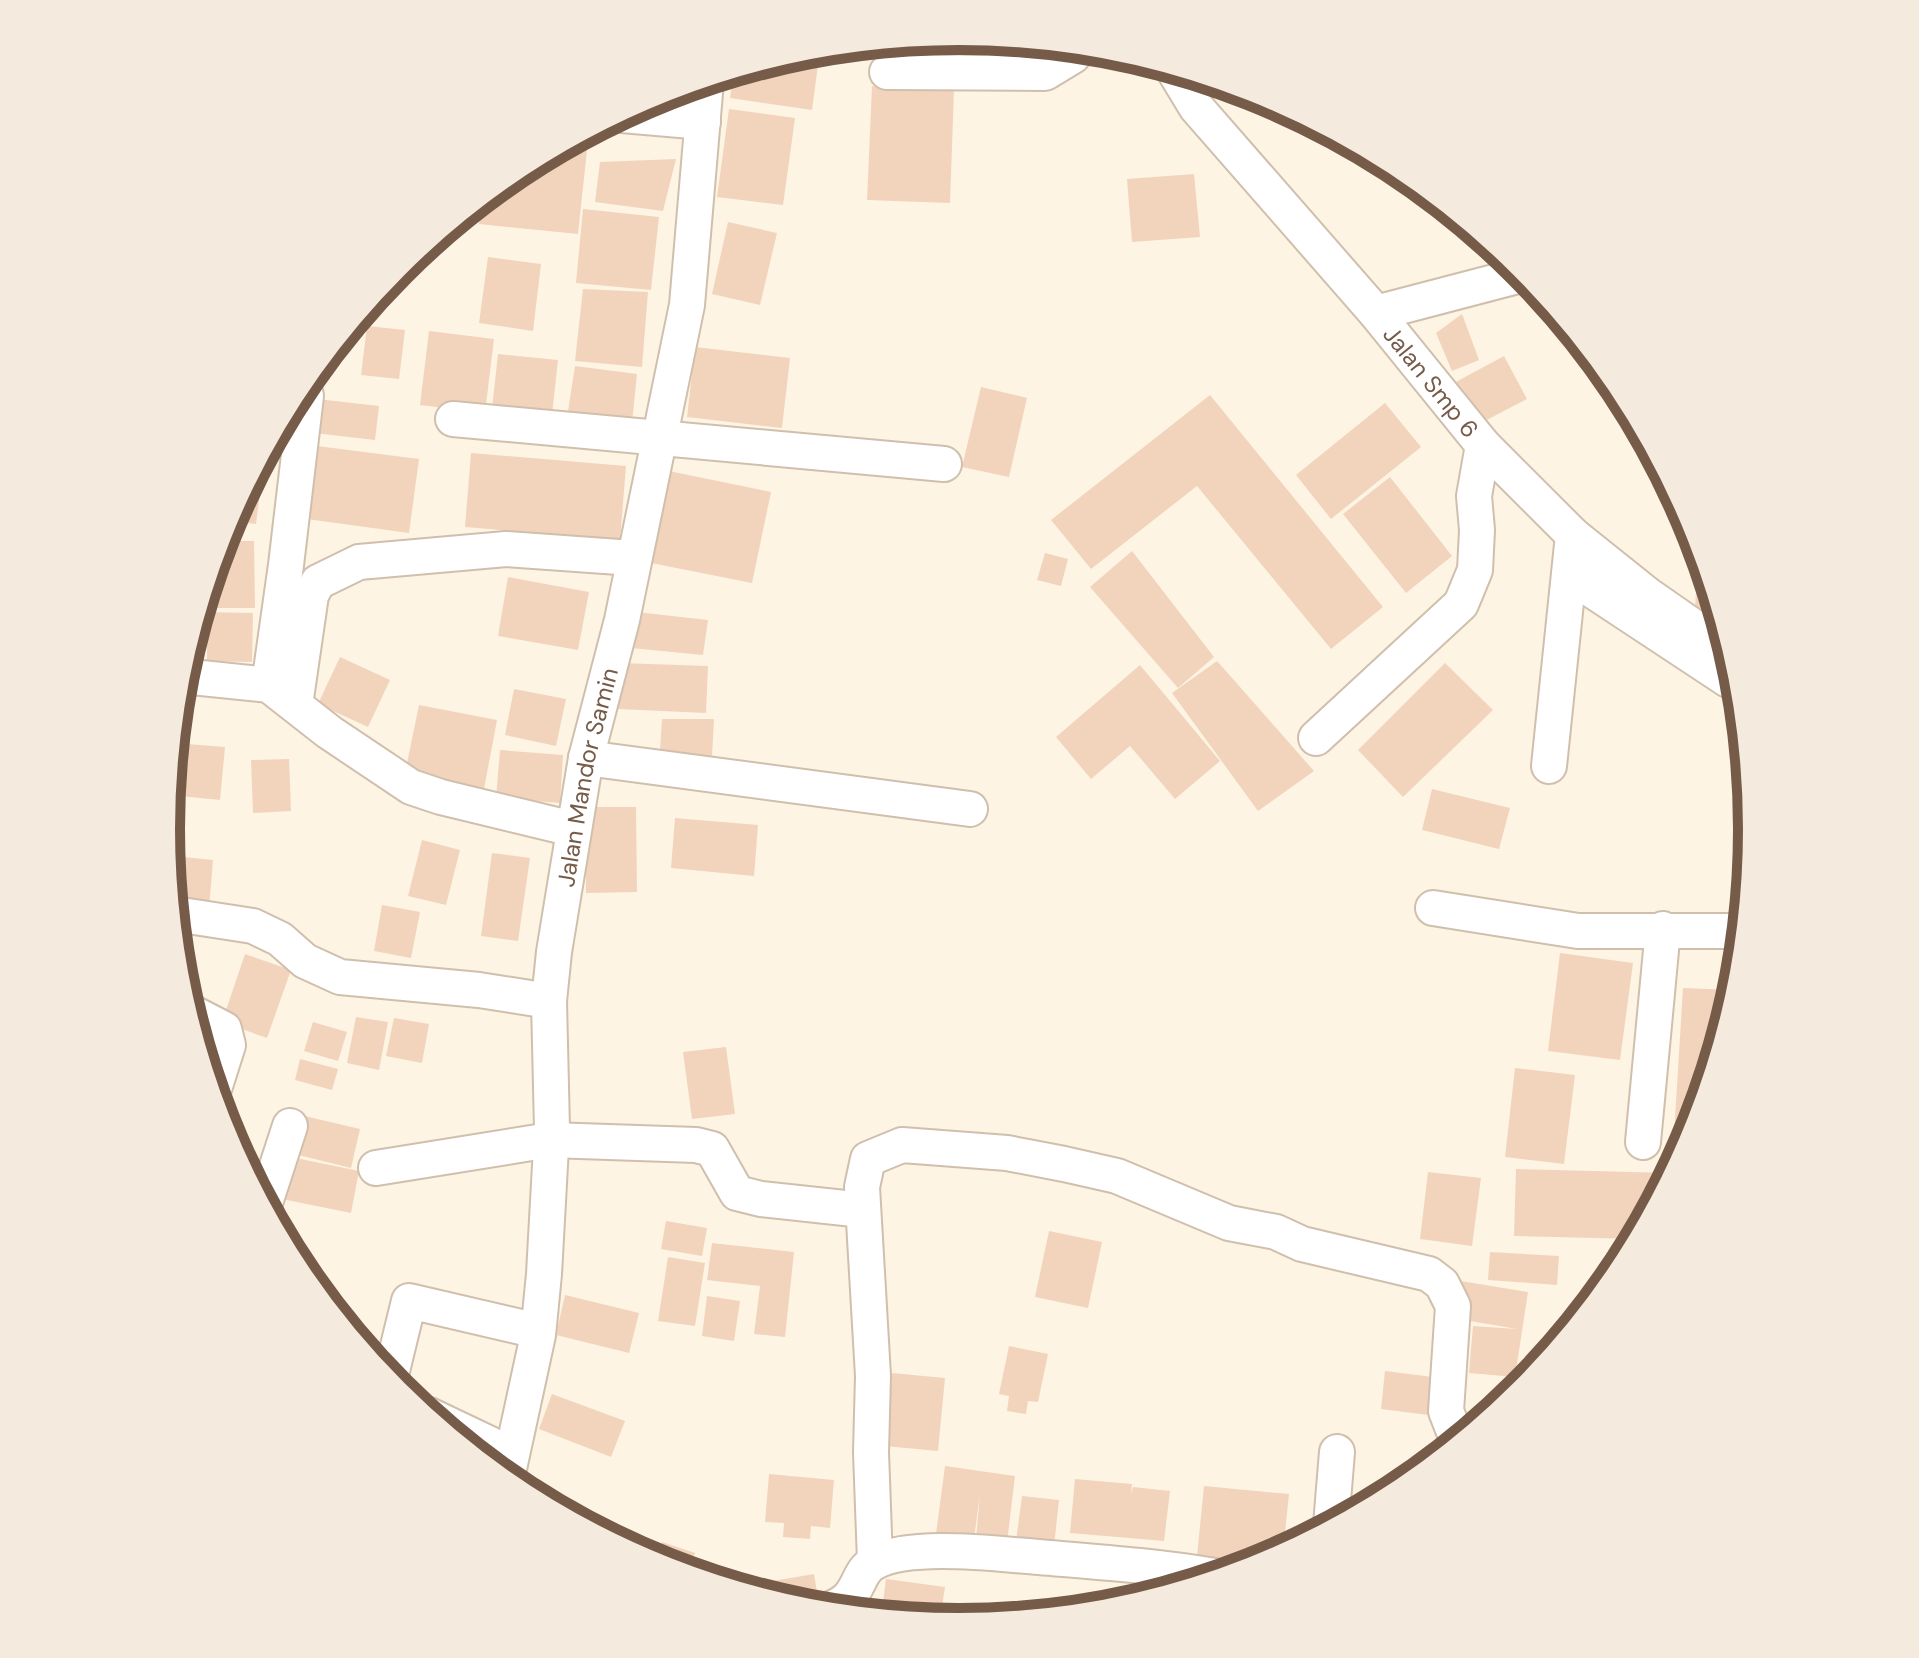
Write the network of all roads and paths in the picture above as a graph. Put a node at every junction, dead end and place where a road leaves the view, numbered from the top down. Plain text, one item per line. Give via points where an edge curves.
1 (1069, 58) edge
2 (887, 72) dead end
3 (1181, 83) edge
4 (705, 92) edge
5 (644, 117) edge
6 (703, 122) junction
7 (1510, 278) edge
8 (1376, 313) junction
9 (305, 408) edge
10 (453, 419) dead end
11 (658, 436) junction
12 (1483, 445) junction
13 (944, 464) dead end
14 (1573, 535) junction
15 (633, 558) junction
16 (1569, 575) junction
17 (1719, 658) edge
18 (1720, 661) edge
19 (195, 678) edge
20 (282, 695) junction
21 (1316, 738) dead end
22 (586, 758) junction
23 (1549, 766) dead end
24 (970, 809) dead end
25 (573, 829) junction
26 (1433, 908) dead end
27 (185, 916) edge
28 (1663, 929) junction
29 (1732, 931) edge
30 (549, 1001) junction
31 (204, 1019) edge
32 (220, 1071) edge
33 (290, 1126) dead end
34 (550, 1140) junction
35 (1643, 1142) dead end
36 (376, 1168) dead end
37 (269, 1189) edge
38 (863, 1210) junction
39 (538, 1331) junction
40 (394, 1364) edge
41 (1455, 1430) edge
42 (1337, 1452) dead end
43 (509, 1464) edge
44 (1332, 1513) edge
45 (875, 1562) junction
46 (1193, 1572) edge
47 (848, 1599) edge

1 - 2 street via 1045,73
3 - 8 street, Jalan Smp 6 via 1196,107
4 - 6 street, Jalan Mandor Samin
5 - 6 street
6 - 11 street, Jalan Mandor Samin via 687,305
7 - 8 street
8 - 12 street, Jalan Smp 6
9 - 20 street
10 - 11 street
11 - 13 street
11 - 15 street, Jalan Mandor Samin
12 - 14 street, Jalan Smp 6
12 - 21 street via 1474,496 1475,570 1461,604
14 - 16 street
14 - 17 street, Jalan Smp 6
15 - 20 street via 506,549 359,562 318,582
15 - 22 street, Jalan Mandor Samin
16 - 18 street
16 - 23 street
19 - 20 street
20 - 25 street via 411,787
22 - 24 street
22 - 25 street, Jalan Mandor Samin
25 - 30 street, Jalan Mandor Samin
26 - 28 street via 1578,931
27 - 30 street via 253,926 340,977
28 - 29 street
28 - 35 street
30 - 34 street, Jalan Mandor Samin
31 - 32 street via 224,1029 228,1045
33 - 37 street
34 - 36 street
34 - 38 street via 696,1145 712,1149 737,1193
34 - 39 street, Jalan Mandor Samin
38 - 41 street via 868,1159 882,1152 902,1145 1007,1153 1117,1176 1229,1223 1429,1274 1442,1284 1453,1306 1446,1411
38 - 45 street via 873,1376
39 - 40 street via 409,1301
39 - 43 street, Jalan Mandor Samin
42 - 44 street
45 - 46 street via 962,1551
45 - 47 street

